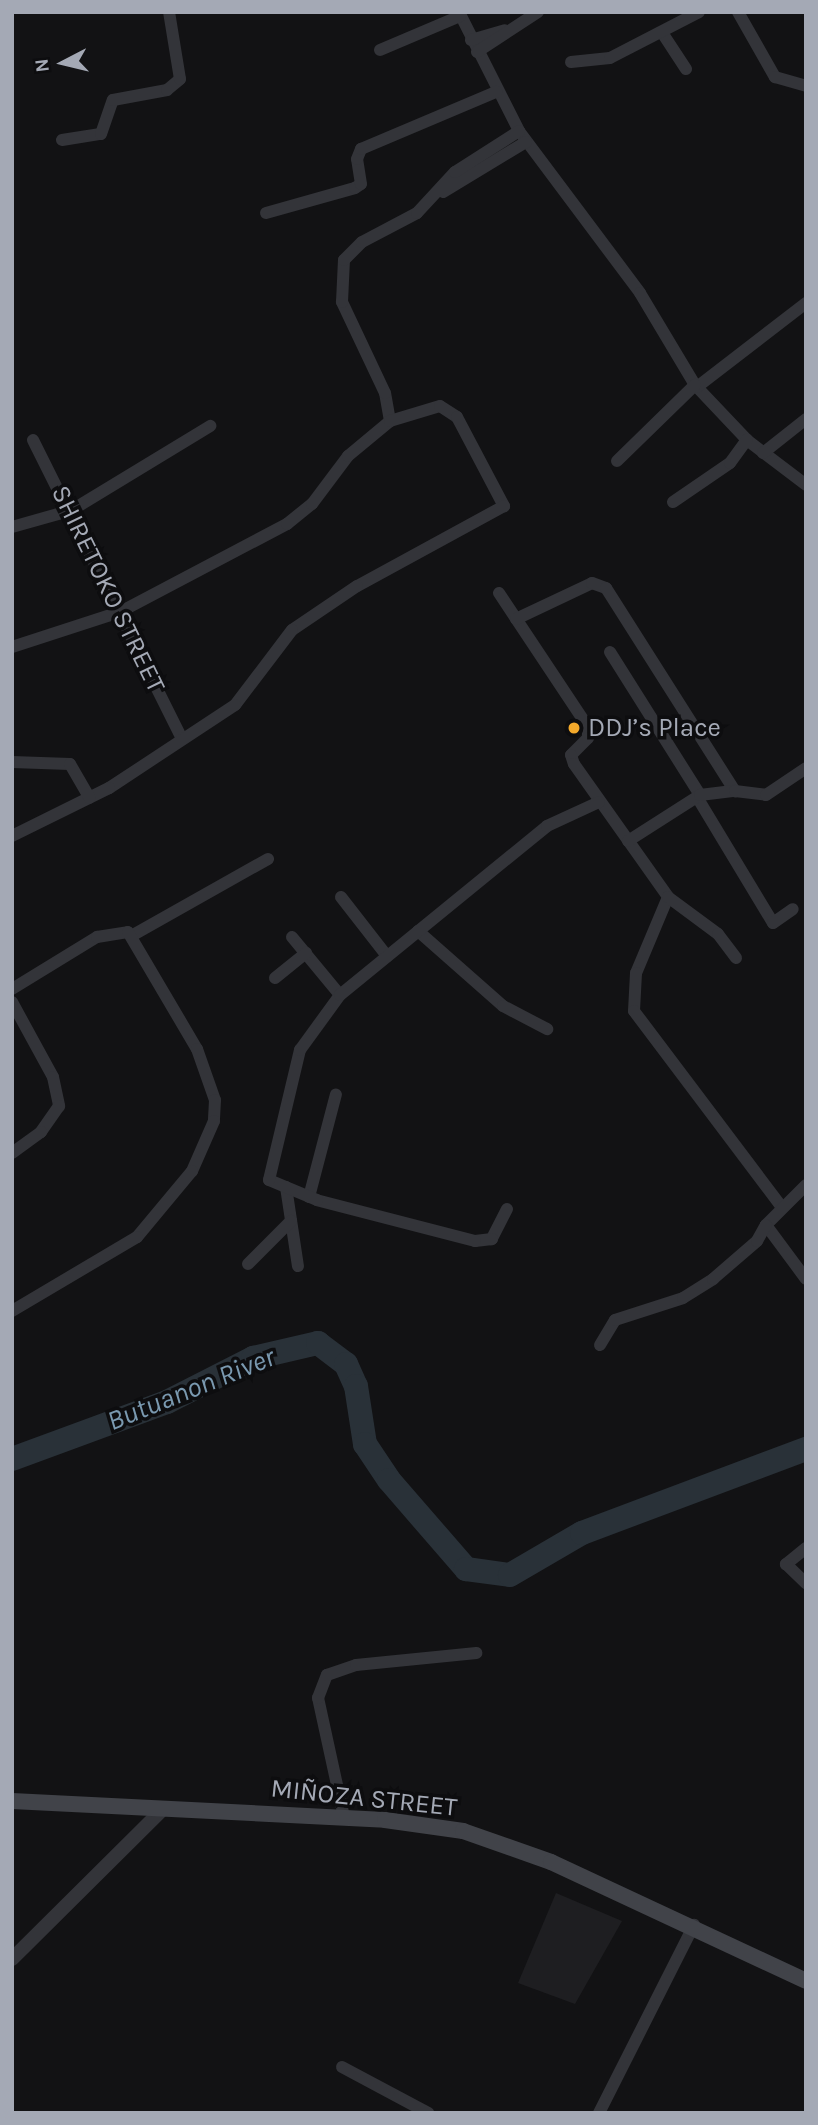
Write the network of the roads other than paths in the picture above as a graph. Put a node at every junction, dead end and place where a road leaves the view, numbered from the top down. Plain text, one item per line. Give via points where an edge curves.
1 (169, 12) edge
2 (538, 12) edge
3 (699, 12) edge
4 (738, 12) edge
5 (460, 14) edge
6 (663, 34) junction
7 (474, 46) junction
8 (380, 50) dead end
9 (571, 62) dead end
10 (686, 69) dead end
11 (806, 86) edge
12 (496, 92) junction
13 (522, 137) junction
14 (62, 140) dead end
15 (266, 213) dead end
16 (806, 303) edge
17 (696, 386) junction
18 (806, 419) edge
19 (390, 421) junction
20 (210, 426) dead end
21 (33, 440) dead end
22 (747, 440) junction
23 (763, 453) junction
24 (617, 461) dead end
25 (806, 485) edge
26 (673, 502) dead end
27 (72, 510) junction
28 (12, 527) edge
29 (499, 593) dead end
30 (120, 612) junction
31 (516, 619) junction
32 (12, 646) edge
33 (610, 652) dead end
34 (182, 739) junction
35 (12, 762) edge
36 (805, 770) edge
37 (735, 791) junction
38 (699, 796) junction
39 (90, 798) junction
40 (599, 802) junction
41 (12, 836) edge
42 (628, 841) junction
43 (268, 859) dead end
44 (341, 897) dead end
45 (668, 897) junction
46 (793, 909) dead end
47 (418, 931) junction
48 (133, 935) junction
49 (292, 937) dead end
50 (306, 953) junction
51 (387, 956) junction
52 (736, 958) dead end
53 (275, 978) dead end
54 (12, 989) edge
55 (340, 995) junction
56 (12, 1002) edge
57 (547, 1028) dead end
58 (336, 1094) dead end
59 (12, 1153) edge
60 (806, 1185) edge
61 (286, 1187) junction
62 (309, 1197) junction
63 (781, 1206) junction
64 (507, 1209) dead end
65 (291, 1221) junction
66 (766, 1225) junction
67 (248, 1264) dead end
68 (298, 1266) dead end
69 (806, 1279) edge
70 (12, 1311) edge
71 (600, 1345) dead end
72 (806, 1548) edge
73 (806, 1583) edge
74 (476, 1653) dead end
75 (12, 1801) edge
76 (161, 1811) junction
77 (344, 1817) junction
78 (694, 1925) junction
79 (12, 1959) edge
80 (806, 1981) edge
81 (342, 2067) dead end
82 (428, 2111) edge
83 (598, 2113) edge

1 - 14 street via 182,61 180,79 167,90 113,100 101,134
2 - 7 street
3 - 6 street
4 - 11 street via 775,77
5 - 7 street
5 - 8 street
6 - 9 street via 610,58
6 - 10 street
7 - 12 street
12 - 13 street
12 - 15 street via 361,149 357,159 361,184 355,188
13 - 17 street via 640,293
13 - 19 street via 455,172 401,224 352,251 341,274 345,310 385,393
16 - 17 street
17 - 22 street
17 - 24 street
18 - 23 street
19 - 30 street via 348,456 301,515
19 - 34 street via 446,406 504,506 357,586 292,631 235,705
20 - 27 street
21 - 27 street, SHIRETOKO STREET
22 - 23 street
22 - 26 street via 730,463
23 - 25 street
27 - 28 street
27 - 30 street, SHIRETOKO STREET
29 - 31 street
30 - 32 street
30 - 34 street, SHIRETOKO STREET
31 - 37 street via 592,583 606,587
31 - 40 street via 588,727 589,738 571,755
33 - 38 street
34 - 39 street
35 - 39 street via 70,764
36 - 37 street via 765,795
37 - 38 street
38 - 42 street
38 - 46 street via 773,923
39 - 41 street
40 - 42 street
40 - 47 street via 547,826
42 - 45 street
43 - 48 street
44 - 51 street
45 - 52 street via 718,934
45 - 63 street via 636,973 634,1011
47 - 51 street
47 - 57 street via 503,1006
48 - 54 street via 117,931 97,937
48 - 70 street via 207,1071 214,1121 192,1171 137,1237
49 - 50 street
50 - 53 street
50 - 55 street
51 - 55 street
55 - 61 street via 300,1050 269,1180
56 - 59 street via 53,1077 59,1106 41,1132
58 - 62 street
60 - 63 street
61 - 62 street
61 - 65 street
62 - 64 street via 475,1241 492,1239
63 - 66 street
65 - 67 street
65 - 68 street
66 - 69 street
66 - 71 street via 757,1241 713,1279 682,1298 615,1320
72 - 73 street via 786,1564
74 - 77 street via 356,1665 327,1675 318,1698
75 - 76 main road, MIÑOZA STREET
76 - 77 main road, MIÑOZA STREET
76 - 79 street
77 - 78 main road, MIÑOZA STREET via 425,1824 473,1835 551,1862
78 - 80 main road, MIÑOZA STREET
78 - 83 street
81 - 82 street

